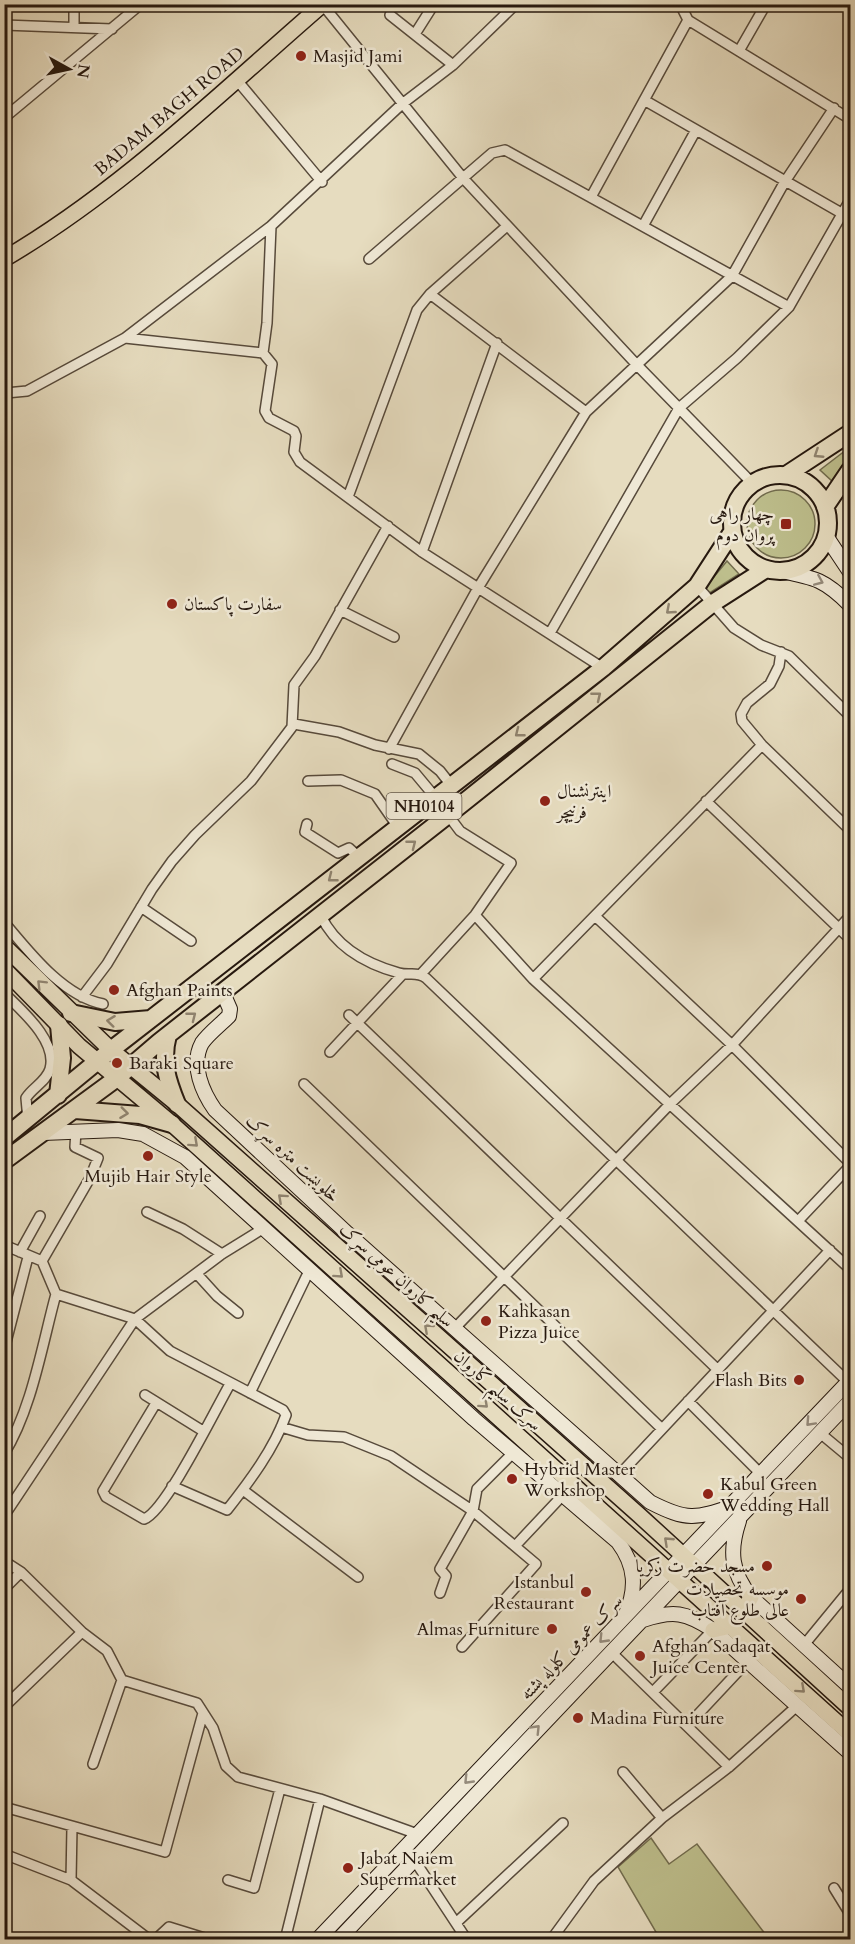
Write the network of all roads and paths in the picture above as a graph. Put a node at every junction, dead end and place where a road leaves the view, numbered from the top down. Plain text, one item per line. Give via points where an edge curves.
1 (74, 4) edge
2 (141, 4) edge
3 (434, 4) edge
4 (516, 4) edge
5 (680, 4) edge
6 (766, 4) edge
7 (322, 5) edge
8 (390, 15) dead end
9 (688, 20) junction
10 (4, 25) edge
11 (74, 27) junction
12 (112, 29) junction
13 (415, 34) junction
14 (739, 51) junction
15 (453, 65) junction
16 (236, 80) junction
17 (644, 100) junction
18 (402, 104) junction
19 (834, 108) junction
20 (4, 118) edge
21 (850, 119) edge
22 (696, 130) junction
23 (463, 178) junction
24 (322, 182) junction
25 (784, 183) junction
26 (591, 197) junction
27 (850, 200) edge
28 (847, 213) edge
29 (271, 226) junction
30 (507, 226) junction
31 (642, 226) junction
32 (4, 259) edge
33 (369, 259) dead end
34 (732, 276) junction
35 (430, 294) junction
36 (789, 307) junction
37 (125, 338) junction
38 (497, 343) junction
39 (263, 353) junction
40 (637, 365) junction
41 (4, 390) edge
42 (679, 408) junction
43 (586, 412) junction
44 (850, 433) edge
45 (850, 470) edge
46 (786, 475) junction
47 (752, 483) junction
48 (348, 496) junction
49 (825, 507) junction
50 (388, 526) junction
51 (732, 532) junction
52 (826, 536) junction
53 (422, 552) junction
54 (773, 570) junction
55 (850, 572) edge
56 (697, 586) junction
57 (478, 588) junction
58 (712, 603) junction
59 (850, 605) edge
60 (340, 610) junction
61 (550, 633) junction
62 (394, 638) dead end
63 (781, 652) junction
64 (603, 668) junction
65 (850, 716) edge
66 (294, 724) junction
67 (762, 745) junction
68 (389, 749) junction
69 (392, 764) dead end
70 (308, 781) dead end
71 (451, 785) junction
72 (435, 797) junction
73 (706, 801) junction
74 (448, 815) junction
75 (307, 824) dead end
76 (398, 827) junction
77 (850, 830) edge
78 (359, 857) junction
79 (141, 906) junction
80 (475, 915) junction
81 (321, 916) junction
82 (595, 916) junction
83 (850, 916) edge
84 (4, 922) edge
85 (839, 928) junction
86 (850, 939) edge
87 (191, 941) dead end
88 (4, 946) edge
89 (4, 969) edge
90 (421, 974) junction
91 (402, 975) junction
92 (533, 979) junction
93 (4, 993) edge
94 (223, 993) junction
95 (82, 997) junction
96 (36, 1000) junction
97 (104, 1004) dead end
98 (22, 1011) junction
99 (71, 1013) junction
100 (349, 1015) dead end
101 (152, 1019) junction
102 (358, 1024) junction
103 (59, 1025) junction
104 (168, 1035) junction
105 (732, 1045) junction
106 (111, 1050) junction
107 (330, 1052) dead end
108 (98, 1062) junction
109 (131, 1066) junction
110 (117, 1078) junction
111 (304, 1084) dead end
112 (58, 1095) junction
113 (671, 1103) junction
114 (177, 1104) junction
115 (75, 1110) junction
116 (28, 1120) junction
117 (172, 1124) junction
118 (76, 1130) junction
119 (43, 1133) junction
120 (4, 1138) edge
121 (4, 1161) edge
122 (615, 1161) junction
123 (850, 1164) edge
124 (147, 1212) dead end
125 (40, 1216) dead end
126 (560, 1219) junction
127 (798, 1221) junction
128 (264, 1228) junction
129 (4, 1245) edge
130 (830, 1250) junction
131 (222, 1254) junction
132 (24, 1255) junction
133 (42, 1261) junction
134 (850, 1269) edge
135 (309, 1271) junction
136 (197, 1274) junction
137 (503, 1278) junction
138 (56, 1294) junction
139 (773, 1311) junction
140 (238, 1313) dead end
141 (135, 1319) junction
142 (455, 1328) junction
143 (4, 1350) edge
144 (717, 1369) junction
145 (849, 1381) edge
146 (230, 1384) junction
147 (249, 1393) junction
148 (144, 1395) dead end
149 (688, 1401) junction
150 (850, 1401) edge
151 (156, 1403) junction
152 (282, 1427) junction
153 (662, 1429) junction
154 (203, 1431) junction
155 (820, 1433) junction
156 (513, 1453) junction
157 (4, 1454) edge
158 (850, 1458) edge
159 (761, 1474) junction
160 (619, 1475) junction
161 (172, 1486) junction
162 (243, 1490) junction
163 (562, 1496) junction
164 (650, 1502) junction
165 (473, 1511) junction
166 (737, 1511) junction
167 (639, 1515) junction
168 (4, 1516) edge
169 (622, 1536) junction
170 (516, 1545) junction
171 (4, 1560) edge
172 (689, 1561) junction
173 (21, 1572) junction
174 (675, 1576) junction
175 (358, 1577) dead end
176 (4, 1588) edge
177 (850, 1589) edge
178 (440, 1593) dead end
179 (751, 1597) junction
180 (743, 1612) junction
181 (625, 1616) junction
182 (641, 1621) junction
183 (731, 1626) junction
184 (712, 1630) junction
185 (82, 1632) junction
186 (804, 1645) junction
187 (462, 1647) dead end
188 (610, 1652) junction
189 (747, 1662) junction
190 (122, 1680) junction
191 (850, 1687) edge
192 (653, 1692) junction
193 (797, 1706) junction
194 (4, 1707) edge
195 (850, 1708) edge
196 (203, 1713) junction
197 (688, 1725) junction
198 (850, 1734) edge
199 (850, 1753) edge
200 (93, 1764) dead end
201 (729, 1767) junction
202 (623, 1772) dead end
203 (280, 1789) junction
204 (320, 1799) junction
205 (4, 1807) edge
206 (662, 1818) junction
207 (563, 1823) dead end
208 (72, 1827) junction
209 (419, 1835) junction
210 (435, 1836) junction
211 (4, 1854) edge
212 (413, 1858) junction
213 (71, 1880) junction
214 (228, 1880) dead end
215 (834, 1888) dead end
216 (850, 1914) edge
217 (457, 1922) junction
218 (150, 1940) edge
219 (155, 1940) edge
220 (211, 1940) edge
221 (285, 1940) edge
222 (317, 1940) edge
223 (338, 1940) edge
224 (467, 1940) edge
225 (551, 1940) edge

1 - 11 street
2 - 12 street
3 - 13 street
4 - 15 street
5 - 9 street
6 - 14 street
7 - 16 main road, BADAM BAGH ROAD
7 - 18 street
8 - 13 street
9 - 14 street
9 - 17 street
10 - 11 street
11 - 12 street
12 - 20 street
13 - 15 street
14 - 19 street
15 - 18 street
16 - 24 street
16 - 32 main road, BADAM BAGH ROAD via 130,174
17 - 22 street
17 - 26 street
18 - 23 street
18 - 24 street
19 - 21 street
19 - 25 street
22 - 25 street
22 - 31 street
23 - 26 street via 492,153 505,150
23 - 30 street
23 - 33 street
24 - 29 street
25 - 28 street
25 - 34 street
26 - 31 street
27 - 28 street
28 - 36 street
29 - 37 street
29 - 39 street
30 - 35 street
30 - 40 street
31 - 34 street
34 - 36 street
34 - 40 street
35 - 38 street
35 - 48 street via 417,310
36 - 42 street
37 - 39 street
37 - 41 street via 27,391
38 - 43 street
38 - 53 street
39 - 48 street via 272,364 265,411 269,418 294,431 296,458
40 - 42 street
40 - 43 street
42 - 47 street
42 - 61 street
43 - 57 street
44 -> 46 highway
45 - 49 highway
46 - 47 highway via 768,476
46 - 49 highway via 803,480 816,491
47 - 51 highway, NH0104 via 739,496 732,513
48 - 50 street
49 - 52 highway
50 - 53 street
50 - 60 street
51 - 54 highway via 744,555
51 - 56 highway, NH0104
52 - 54 highway, NH0104 via 817,554 800,567
52 - 55 street
53 - 57 street
54 - 58 highway, NH0104
54 -> 59 street via 812,577 830,585
56 - 58 street
56 -> 64 highway, NH0104
57 - 61 street
57 - 68 street
58 - 63 street via 734,628
74 -> 58 highway, NH0104
60 - 62 street
60 - 66 street via 294,685
61 - 64 street
63 - 65 street
63 - 67 street via 770,684 747,703 741,714 742,722
64 -> 71 highway, NH0104
66 - 68 street via 339,732
66 - 79 street via 251,781 180,852
67 - 73 street
67 - 77 street
68 - 71 street via 424,757
69 - 72 street via 415,773
70 - 76 street via 341,780 375,794
71 - 72 highway, NH0104
72 - 76 highway, NH0104
73 - 82 street
73 - 85 street
74 - 80 street via 460,831 511,863
81 -> 74 highway, NH0104
75 - 78 street via 304,832 338,853 349,848
76 - 78 highway, NH0104
78 -> 101 highway, NH0104
79 - 87 street
79 - 95 street via 107,964
80 - 90 street
80 - 92 street
81 - 91 street via 337,940 370,963
81 - 94 highway, NH0104
82 - 92 street
82 - 105 street
83 - 85 street
84 - 95 street via 53,975
85 - 86 street
85 - 105 street
99 -> 88 main road, سلیم کاروان عومي سړک
89 - 96 main road, سرک سلیم کاروان
90 - 91 street
90 - 122 street
91 - 102 street
92 - 113 street
93 - 98 street
104 -> 94 highway, NH0104
94 - 142 street, څلویښت متره سړک via 229,1016 202,1043 198,1058 199,1075 215,1110
95 - 97 street
96 - 98 street
96 - 103 main road, سرک سلیم کاروان
98 - 116 street via 45,1041 51,1061 42,1083 26,1098
101 -> 99 highway via 115,1022
99 - 106 main road, سلیم کاروان عومي سړک
100 - 102 street
101 - 106 highway, NH0104
102 - 107 street
102 - 126 street
103 - 108 main road, سرک سلیم کاروان
103 - 112 highway via 62,1058
104 - 109 highway, NH0104
104 - 114 highway via 165,1071
105 - 113 street
105 - 123 street
106 - 108 highway, NH0104
106 - 109 main road, سلیم کاروان عومي سړک
108 - 110 main road, سرک سلیم کاروان
108 - 112 highway, NH0104
109 - 110 highway, NH0104
109 - 114 main road, سلیم کاروان عومي سړک
110 - 115 highway, NH0104
110 - 117 main road, سرک سلیم کاروان
111 - 137 street
112 - 116 highway, NH0104
113 - 122 street
113 - 127 street
167 -> 114 main road, سلیم کاروان عومي سړک
115 -> 117 highway via 140,1114
115 - 119 highway, NH0104
116 - 120 highway, NH0104
117 -> 169 main road, سرک سلیم کاروان
118 - 119 street
118 - 128 street via 118,1130 143,1134 160,1142 184,1157
118 - 133 street via 75,1147 98,1158
119 - 121 highway, NH0104
122 - 126 street
122 - 139 street
123 - 127 street
124 - 131 street
125 - 132 street
126 - 137 street
126 - 144 street
127 - 130 street
128 - 131 street
128 - 135 street
129 - 132 street
130 - 134 street
130 - 139 street
131 - 136 street
132 - 133 street
132 - 143 street
133 - 138 street
135 - 147 street
135 - 156 street
136 - 140 street
136 - 141 street
137 - 142 street
137 - 153 street
138 - 141 street
138 - 157 street via 25,1409
139 - 144 street
139 - 145 street
141 - 146 street via 170,1352
141 - 168 street
142 - 160 street, څلویښت متره سړک
144 - 149 street
145 -> 159 street, سرک عمومی کلوله پشته
146 - 147 street
146 - 154 street
147 - 152 street via 284,1410
148 - 151 street
149 - 153 street
149 - 159 street
150 - 155 street, سرک عمومی کلوله پشته
151 - 154 street
151 - 161 street via 103,1491 106,1497 144,1519
152 - 162 street
152 - 165 street via 308,1435 344,1437 391,1456
153 - 160 street
154 - 161 street
155 - 158 street
155 - 166 street, سرک عمومی کلوله پشته
156 - 163 street
156 - 165 street via 477,1489
159 - 166 street, سرک عمومی کلوله پشته
160 - 164 street, څلویښت متره سړک
161 - 162 street via 222,1510 227,1510
162 - 175 street
163 - 169 street
163 - 170 street
164 - 166 street, څلویښت متره سړک via 675,1515 689,1517
164 - 167 main road
165 - 170 street
165 - 178 street via 440,1569 446,1575
166 - 172 street, سرک عمومی کلوله پشته
166 - 179 street via 732,1560 740,1583
172 -> 167 main road, سلیم کاروان عومي سړک
169 - 174 main road, سرک سلیم کاروان
169 - 181 street via 633,1574 632,1601
170 - 187 street via 536,1564
171 - 173 street
172 - 174 street, سرک عمومی کلوله پشته
172 - 180 main road, سلیم کاروان عومي سړک
173 - 176 street
173 - 185 street
174 - 181 street, سرک عمومی کلوله پشته
174 - 182 street, سرک عمومی کلوله پشته
174 - 183 main road, سرک سلیم کاروان
177 - 186 street
179 - 180 main road
179 - 186 street
180 - 195 main road, سلیم کاروان عومي سړک
181 -> 209 street, سرک عمومی کلوله پشته
182 - 184 street via 671,1613 692,1616
182 - 188 street, سرک عمومی کلوله پشته
183 - 184 main road
183 -> 198 main road, سرک سلیم کاروان
184 - 189 street
184 - 192 street
185 - 190 street via 107,1651
185 - 194 street
186 - 191 street
188 - 192 street
210 -> 188 street, سرک عمومی کلوله پشته
189 - 193 street
189 - 197 street
190 - 196 street via 197,1703
190 - 200 street
192 - 197 street
193 - 199 street
193 - 201 street
196 - 203 street via 213,1728 226,1766 238,1777
196 - 208 street via 165,1852
197 - 201 street
201 - 206 street
202 - 206 street
203 - 204 street
203 - 214 street via 254,1887
204 - 209 street
204 - 221 street
205 - 208 street
206 - 225 street via 594,1881
207 - 217 street
208 - 213 street
209 - 210 street
209 - 222 street, سرک عمومی کلوله پشته
210 - 212 street, سرک عمومی کلوله پشته
211 - 213 street
212 - 217 street
212 - 223 street, سرک عمومی کلوله پشته
213 - 218 street
215 - 216 street
217 - 224 street
219 - 220 street via 169,1927

